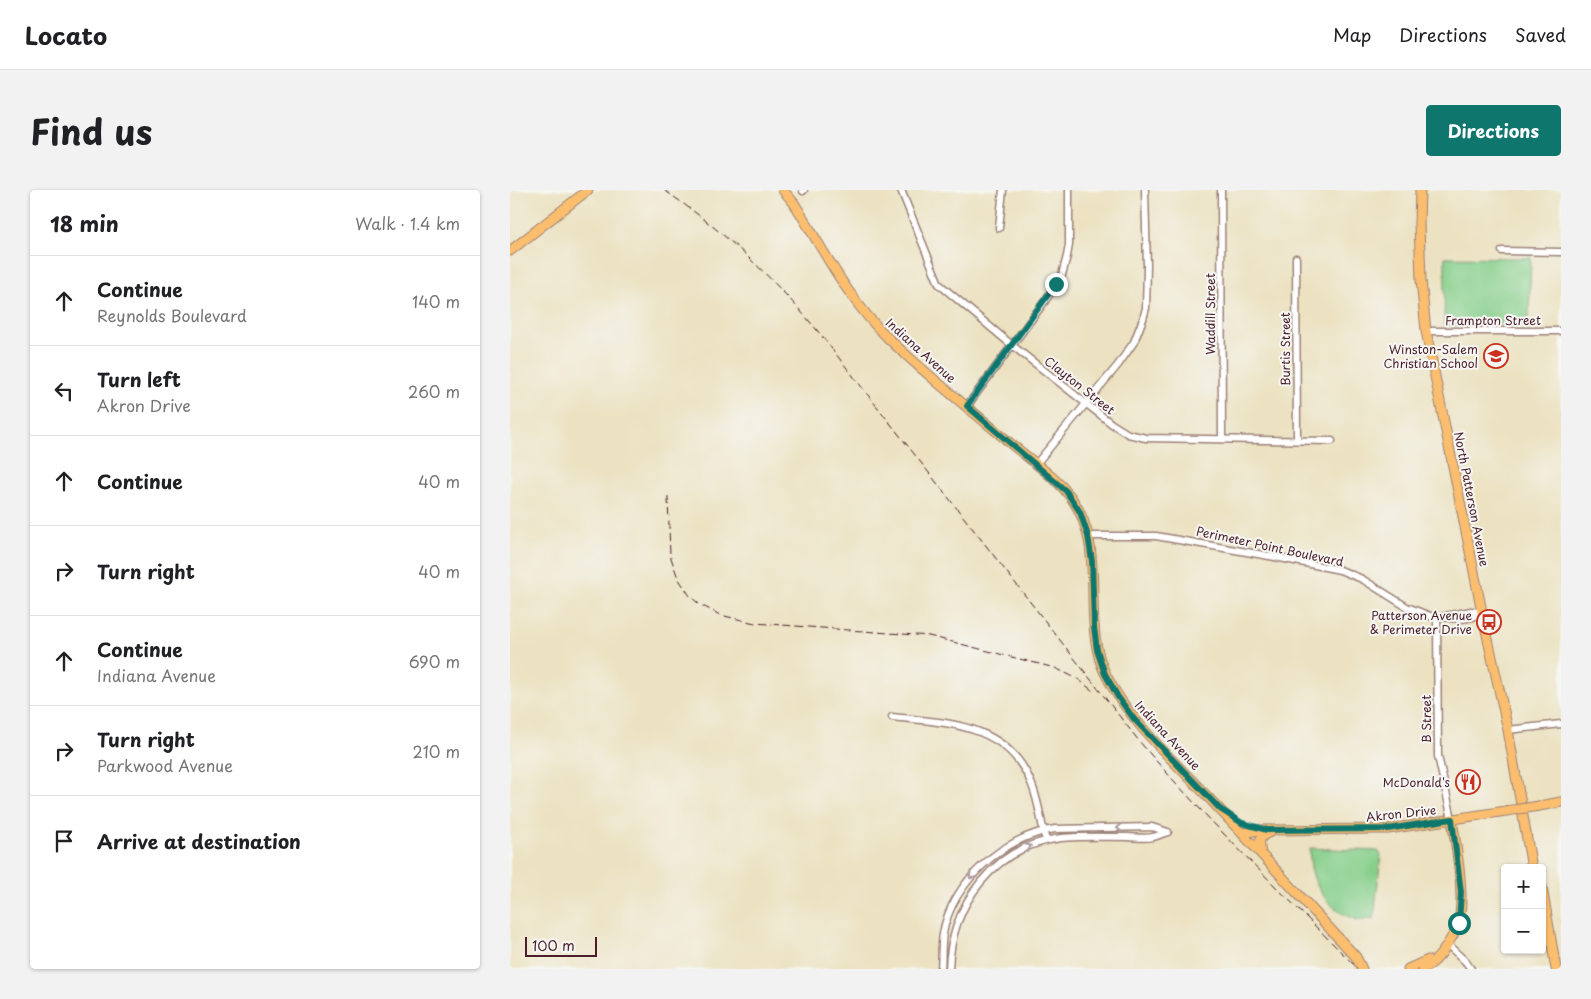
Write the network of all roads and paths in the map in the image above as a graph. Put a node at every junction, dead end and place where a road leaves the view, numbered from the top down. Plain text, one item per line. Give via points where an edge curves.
1 (587, 190) edge
2 (783, 190) edge
3 (902, 190) edge
4 (1003, 190) edge
5 (1069, 190) edge
6 (1145, 190) edge
7 (1221, 190) edge
8 (1420, 190) edge
9 (999, 228) dead end
10 (510, 251) edge
11 (1502, 252) dead end
12 (1561, 252) edge
13 (1296, 258) dead end
14 (1426, 331) junction
15 (1561, 332) edge
16 (1013, 346) junction
17 (1085, 404) junction
18 (967, 406) junction
19 (1222, 438) junction
20 (1297, 440) junction
21 (1332, 440) dead end
22 (1036, 464) junction
23 (1088, 536) junction
24 (1482, 612) junction
25 (1437, 618) junction
26 (892, 717) dead end
27 (1561, 724) edge
28 (1508, 730) junction
29 (1561, 802) edge
30 (1220, 809) junction
31 (1523, 811) junction
32 (1452, 819) junction
33 (1043, 830) junction
34 (1270, 830) junction
35 (1242, 832) junction
36 (1046, 841) junction
37 (1261, 853) junction
38 (1531, 864) edge
39 (1537, 864) edge
40 (1546, 909) edge
41 (1546, 944) edge
42 (1448, 945) junction
43 (941, 969) edge
44 (949, 969) edge
45 (1362, 969) edge
46 (1408, 969) edge
47 (1423, 969) edge
48 (1471, 969) edge
49 (1550, 969) edge
50 (1556, 969) edge

1 - 10 main road
2 - 18 main road, Indiana Avenue via 869,319
3 - 16 street, Clayton Street via 939,284
4 - 9 street
5 - 16 street via 1069,245 1065,266
6 - 17 street via 1147,295 1143,319 1128,351
7 - 19 street, Waddill Street
8 - 14 main road, North Patterson Avenue via 1421,280
11 - 12 street
13 - 20 street, Burtis Street
14 - 15 street, Frampton Street
14 - 24 main road, North Patterson Avenue
16 - 17 street, Clayton Street
16 - 18 street
17 - 19 street, Clayton Street via 1122,431 1137,437
17 - 22 street
18 - 22 main road, Indiana Avenue
19 - 20 street, Clayton Street
20 - 21 street, Clayton Street
22 - 23 main road, Indiana Avenue via 1066,491 1080,512
23 - 25 street, Perimeter Point Boulevard via 1165,537 1340,570 1407,608
23 - 30 main road, Indiana Avenue via 1095,634 1105,674 1134,719
24 - 25 street, Perimeter Point Boulevard via 1473,618
24 - 28 main road, North Patterson Avenue
25 - 32 street, B Street via 1438,756
26 - 33 street via 964,726 1000,743 1016,757 1033,786
27 - 28 street
28 - 31 main road, North Patterson Avenue
29 - 32 main road, Akron Drive, bridge
30 - 34 main road via 1242,823
30 - 35 main road, Indiana Avenue
31 - 38 main road, North Patterson Avenue
31 - 39 main road, North Patterson Avenue
32 - 34 main road, Akron Drive via 1388,829
32 - 42 main road via 1461,901 1459,923
33 - 36 street
36 -> 33 street via 1084,837 1152,837 1168,832 1152,827
33 -> 43 street via 1010,844 977,869 966,883 955,899 943,934
34 - 35 main road, Akron Drive
34 - 37 main road via 1260,839
35 - 37 main road, Indiana Avenue
44 -> 36 street via 956,928 968,899 979,883 1007,858
37 - 45 main road, Indiana Avenue via 1356,957
40 - 50 main road
41 - 49 main road
42 - 46 main road via 1426,962
42 - 47 main road via 1441,956
42 - 48 street

